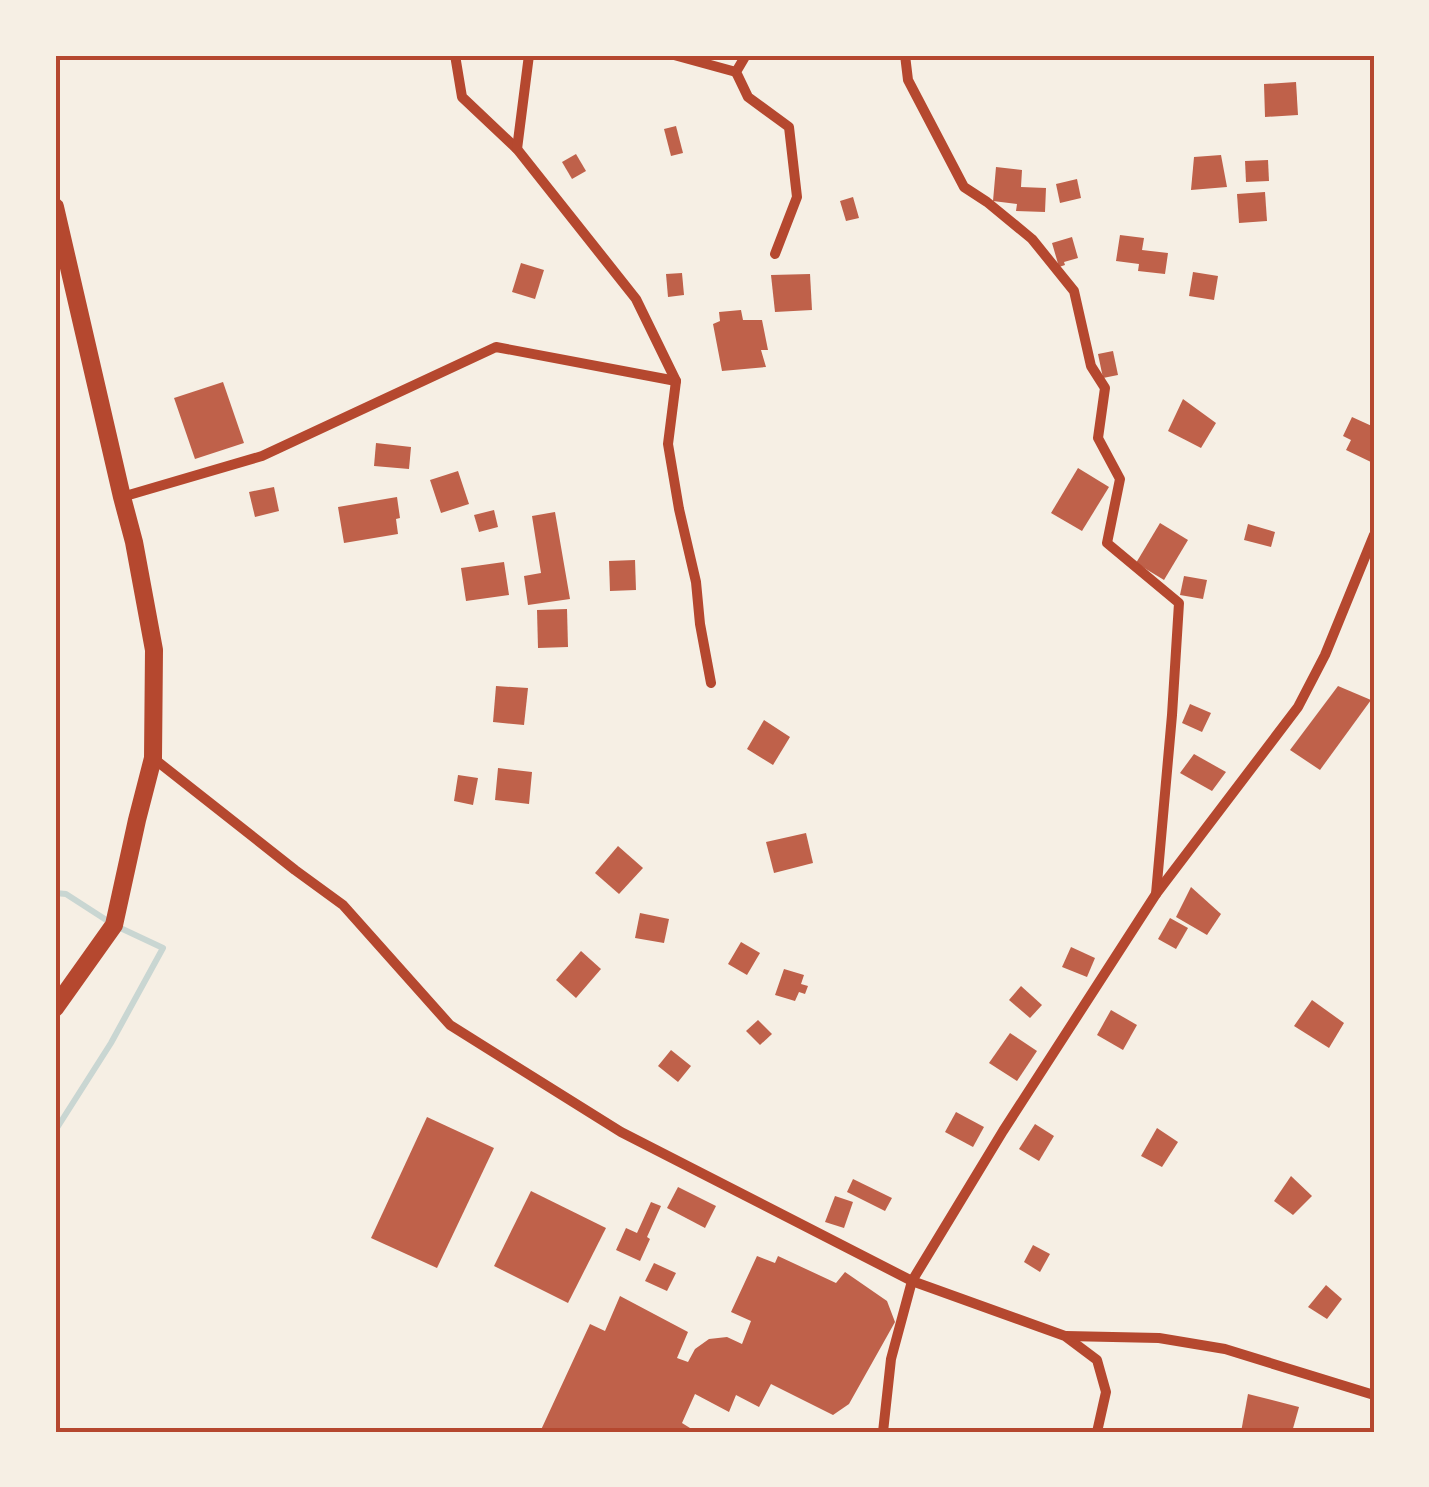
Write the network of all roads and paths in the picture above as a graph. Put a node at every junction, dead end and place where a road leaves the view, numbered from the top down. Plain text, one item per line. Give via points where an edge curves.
1 (455, 55) edge
2 (529, 55) edge
3 (674, 55) edge
4 (746, 55) edge
5 (905, 55) edge
6 (736, 72) junction
7 (517, 149) junction
8 (55, 207) edge
9 (775, 254) dead end
10 (676, 381) junction
11 (122, 497) junction
12 (1374, 535) edge
13 (710, 682) dead end
14 (153, 758) junction
15 (1156, 894) junction
16 (55, 1008) edge
17 (912, 1281) junction
18 (1065, 1336) junction
19 (1374, 1395) edge
20 (884, 1432) edge
21 (1097, 1432) edge

1 - 7 street via 462,97
2 - 7 street
3 - 6 street
4 - 6 street
5 - 15 street via 908,80 964,187 1032,240 1074,292 1091,366 1105,388 1098,438 1120,479 1107,543 1178,603
6 - 9 street via 748,96 789,126 797,197
7 - 10 street via 636,299
8 - 11 highway
10 - 11 street via 496,348 262,456
10 - 13 street via 668,444
11 - 14 highway via 154,650
12 - 15 street via 1298,708
14 - 16 highway via 114,926
14 - 17 street via 343,905 450,1025 621,1132
15 - 17 street
17 - 18 street
17 - 20 street via 890,1359
18 - 19 street via 1159,1338 1225,1349
18 - 21 street via 1097,1360 1106,1392

